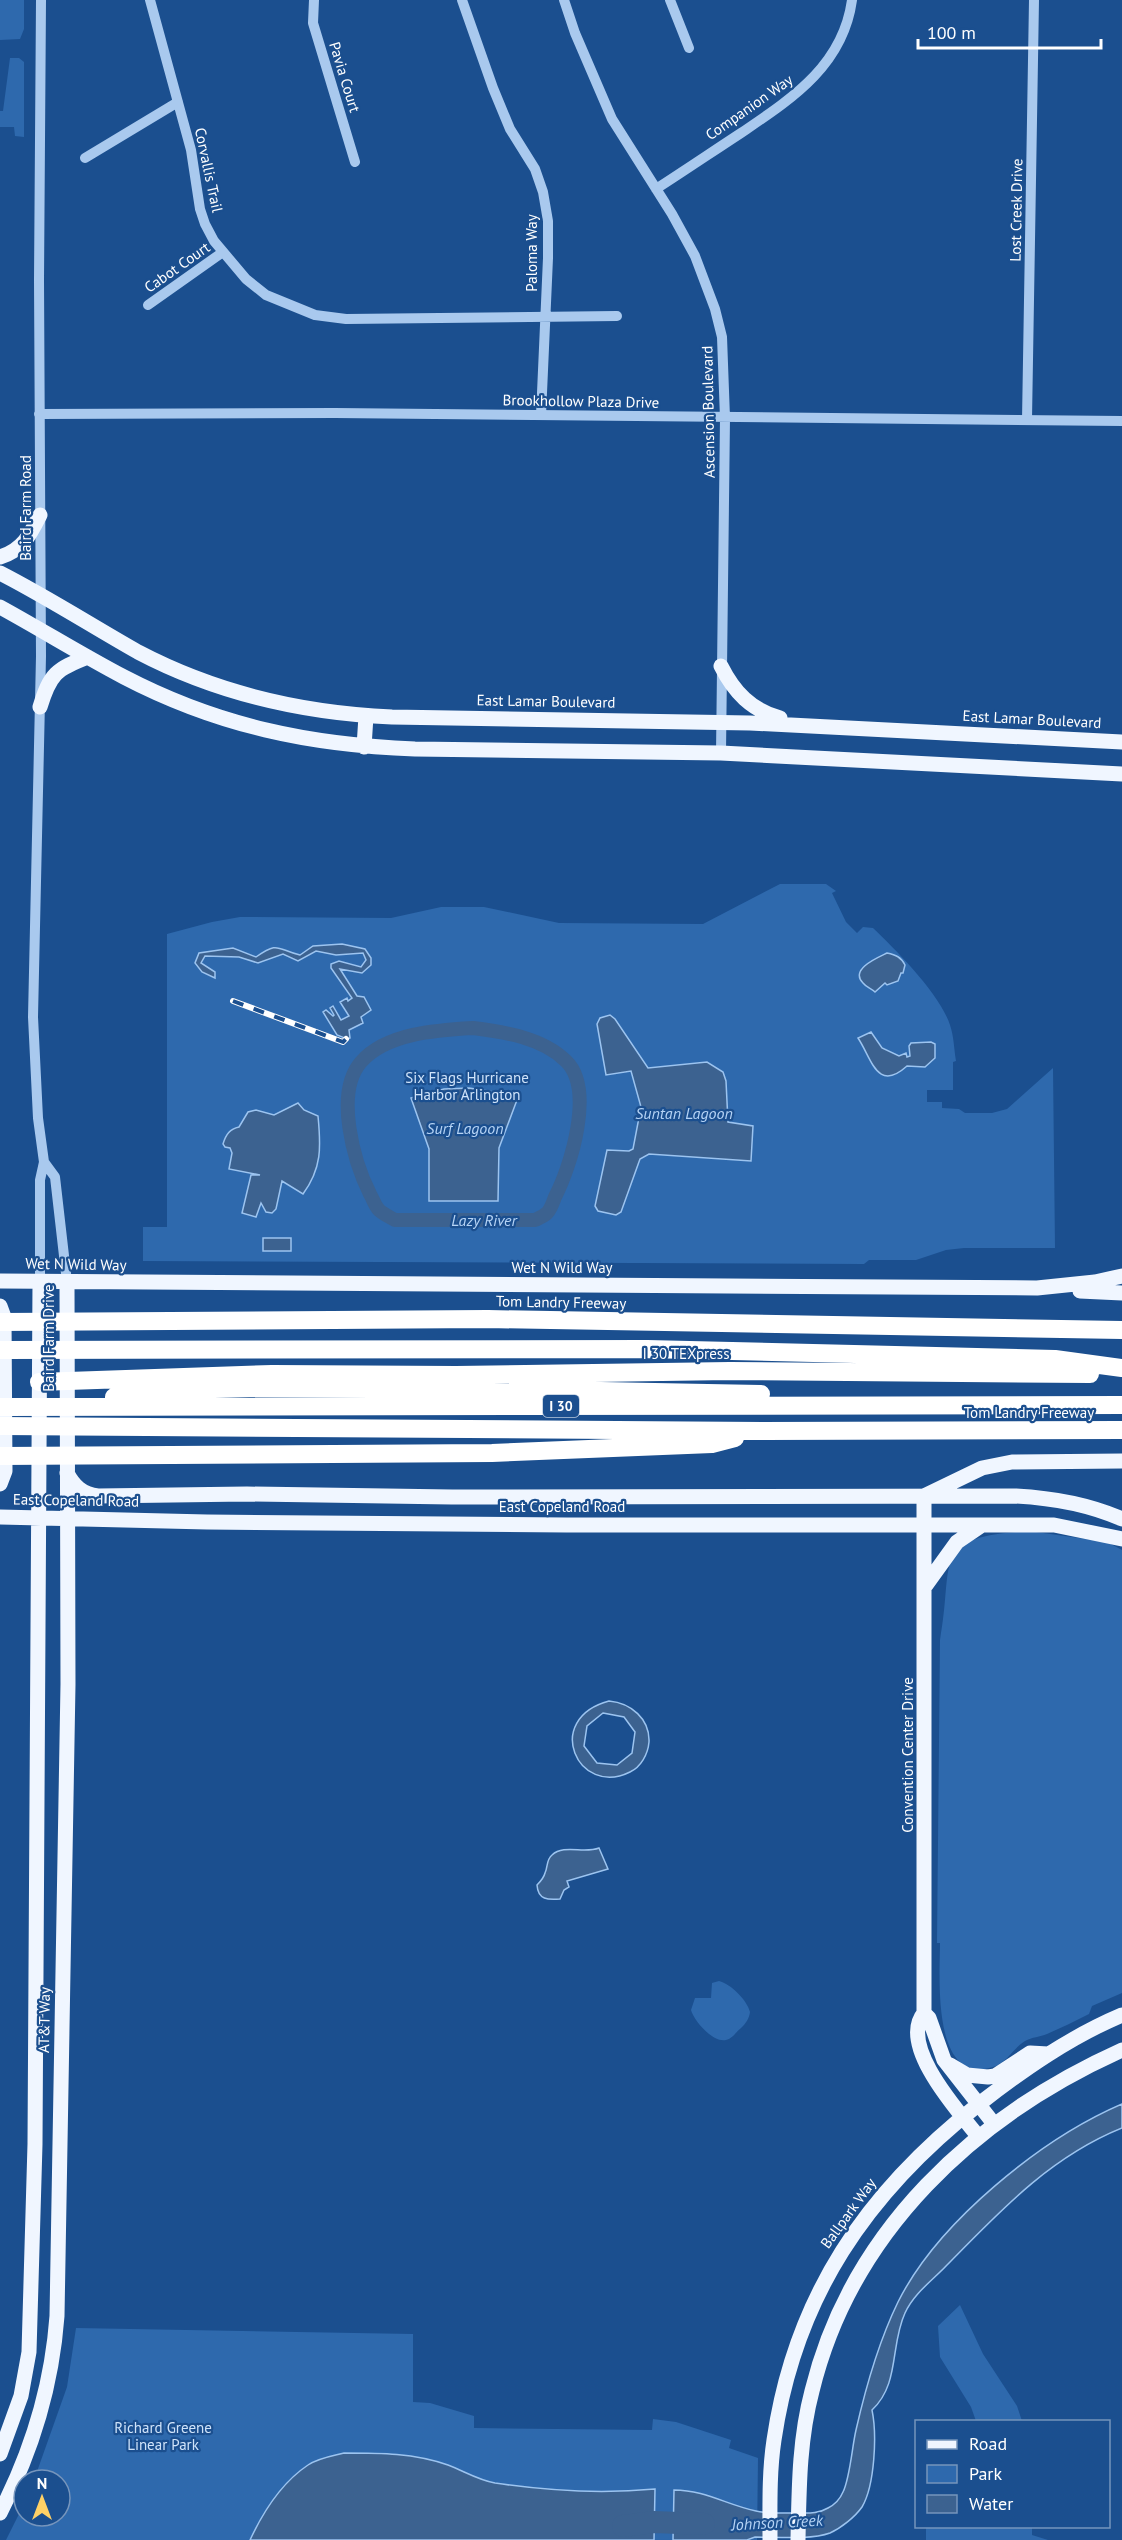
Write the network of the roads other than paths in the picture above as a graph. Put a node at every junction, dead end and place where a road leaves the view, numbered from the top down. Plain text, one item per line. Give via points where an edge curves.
1 (41, 0) edge
2 (150, 0) edge
3 (314, 0) edge
4 (462, 0) edge
5 (564, 0) edge
6 (670, 0) edge
7 (852, 0) edge
8 (1034, 0) edge
9 (689, 48) dead end
10 (178, 102) junction
11 (86, 158) dead end
12 (355, 162) dead end
13 (656, 189) junction
14 (223, 252) junction
15 (148, 305) dead end
16 (617, 316) dead end
17 (546, 318) junction
18 (39, 414) junction
19 (541, 415) junction
20 (725, 418) junction
21 (1027, 420) junction
22 (1122, 421) edge
23 (40, 515) junction
24 (0, 557) edge
25 (0, 573) edge
26 (40, 594) junction
27 (0, 607) edge
28 (41, 629) junction
29 (88, 657) junction
30 (721, 666) junction
31 (40, 707) junction
32 (366, 716) junction
33 (720, 722) junction
34 (809, 725) junction
35 (1122, 741) edge
36 (364, 747) junction
37 (721, 753) junction
38 (1122, 774) edge
39 (33, 1017) joint
40 (44, 1162) junction
41 (1122, 1276) edge
42 (0, 1281) edge
43 (67, 1282) junction
44 (1037, 1288) junction
45 (40, 1289) junction
46 (1122, 1293) edge
47 (0, 1306) edge
48 (0, 1322) edge
49 (1122, 1330) edge
50 (0, 1350) edge
51 (1122, 1368) edge
52 (1122, 1374) edge
53 (68, 1381) junction
54 (250, 1381) junction
55 (39, 1382) junction
56 (1122, 1395) edge
57 (66, 1401) junction
58 (40, 1402) junction
59 (1122, 1405) edge
60 (0, 1407) edge
61 (0, 1426) edge
62 (1122, 1430) edge
63 (763, 1431) junction
64 (1122, 1461) edge
65 (2, 1470) edge
66 (67, 1472) junction
67 (285, 1495) junction
68 (924, 1496) junction
69 (0, 1517) edge
70 (39, 1517) junction
71 (69, 1517) junction
72 (1122, 1519) edge
73 (285, 1523) junction
74 (925, 1524) junction
75 (983, 1525) junction
76 (1122, 1539) edge
77 (926, 1585) junction
78 (924, 2013) junction
79 (1122, 2015) edge
80 (1121, 2051) edge
81 (1048, 2054) junction
82 (944, 2060) junction
83 (978, 2105) junction
84 (963, 2116) junction
85 (994, 2124) junction
86 (978, 2136) junction
87 (851, 2236) junction
88 (873, 2252) junction
89 (10, 2433) junction
90 (0, 2446) edge
91 (0, 2454) edge
92 (0, 2513) edge
93 (770, 2540) edge
94 (798, 2540) edge

1 - 18 street, Baird Farm Road
2 - 10 street, Corvallis Trail
3 - 12 street, Pavia Court via 313,23
4 - 17 street, Paloma Way via 510,129 535,169 543,192 548,221
5 - 13 street, Ascension Boulevard via 612,119
6 - 9 street
7 - 13 street, Companion Way via 846,30 835,50 795,96
8 - 21 street, Lost Creek Drive
10 - 11 street
10 - 14 street, Corvallis Trail via 205,224
13 - 20 street, Ascension Boulevard via 695,256 715,309 722,337
14 - 15 street, Cabot Court
14 - 17 street, Corvallis Trail via 266,295 315,315 358,319
16 - 17 street, Corvallis Trail
17 - 19 street, Paloma Way
18 - 19 street, Brookhollow Plaza Drive
18 - 23 street, Baird Farm Road
19 - 20 street, Brookhollow Plaza Drive
20 - 21 street, Brookhollow Plaza Drive
20 - 30 street, Ascension Boulevard
21 - 22 street, Brookhollow Plaza Drive
23 - 24 main road via 14,552
23 - 26 street, Baird Farm Road
25 - 26 main road, East Lamar Boulevard
26 - 28 street, Baird Farm Road
26 - 32 main road, East Lamar Boulevard via 138,652 182,672 284,704
27 - 28 main road
28 - 29 main road
28 - 31 street, Baird Farm Road
29 - 31 main road via 63,666 52,675
29 - 36 main road via 142,686 231,721 316,741
30 - 33 street, Ascension Boulevard
30 - 34 main road via 729,683 746,702 764,714
31 - 39 street, Baird Farm Road
32 - 33 main road, East Lamar Boulevard
32 - 36 main road
33 - 34 main road, East Lamar Boulevard
33 - 37 street, Ascension Boulevard
34 - 35 main road, East Lamar Boulevard
36 - 37 main road
37 - 38 main road
39 - 40 street, Baird Farm Drive
40 - 43 street, Baird Farm Drive via 55,1177
40 - 45 street, Baird Farm Drive via 40,1180
41 - 44 main road, Wet N Wild Way
42 - 45 main road, Wet N Wild Way
43 - 44 main road, Wet N Wild Way
43 - 45 main road, Wet N Wild Way
43 - 53 main road, Baird Farm Drive
44 - 46 main road
45 - 55 main road, Baird Farm Drive
47 - 65 main road via 4,1317
48 - 49 highway, Tom Landry Freeway via 488,1319
50 - 51 highway via 647,1349 1055,1359
52 - 54 highway, I 30 TEXpress via 730,1371
53 - 54 highway
53 - 55 highway
53 - 57 main road, Baird Farm Drive
54 - 56 highway via 784,1394
54 - 57 highway
55 - 58 main road, Baird Farm Drive
57 - 58 highway
57 - 66 main road, Baird Farm Drive
58 - 70 main road, Baird Farm Drive
59 - 60 highway, I 30
61 - 63 highway, Tom Landry Freeway / I 30
62 - 63 highway, Tom Landry Freeway / I 30
63 - 65 highway via 712,1444
64 - 68 main road via 1012,1462 982,1468
66 - 67 main road, East Copeland Road via 83,1492 98,1496
66 - 71 main road, Baird Farm Drive
67 - 68 main road, East Copeland Road
67 - 73 main road
68 - 72 main road, East Copeland Road via 1047,1498
68 - 74 main road, Convention Center Drive
69 - 70 main road, East Copeland Road
70 - 71 main road, East Copeland Road
70 - 89 main road, AT&T Way via 31,2310 25,2382
71 - 73 main road, East Copeland Road
71 - 92 main road, AT&T Way via 57,2316 54,2355 42,2408 21,2470
73 - 74 main road, East Copeland Road
74 - 75 main road, East Copeland Road
74 - 77 main road, Convention Center Drive
75 - 76 main road, East Copeland Road via 1069,1526
75 - 77 main road via 957,1542
77 - 78 main road, Convention Center Drive
78 - 82 main road, Convention Center Drive
78 - 84 main road, Convention Center Drive via 917,2030 925,2060
79 - 81 main road, Ballpark Way
80 - 85 main road via 1072,2075
81 - 82 main road via 1030,2054 988,2077 960,2072
81 - 83 main road, Ballpark Way
82 - 83 main road, Convention Center Drive
83 - 84 main road, Ballpark Way
83 - 85 main road, Convention Center Drive
84 - 86 main road, Convention Center Drive
84 - 87 main road, Ballpark Way via 890,2185
85 - 86 main road
86 - 88 main road via 919,2193
87 - 88 main road
87 - 93 main road, Ballpark Way via 827,2274 791,2360 774,2441
88 - 94 main road via 841,2310 817,2371 804,2427
89 - 90 main road
89 - 91 main road, AT&T Way

